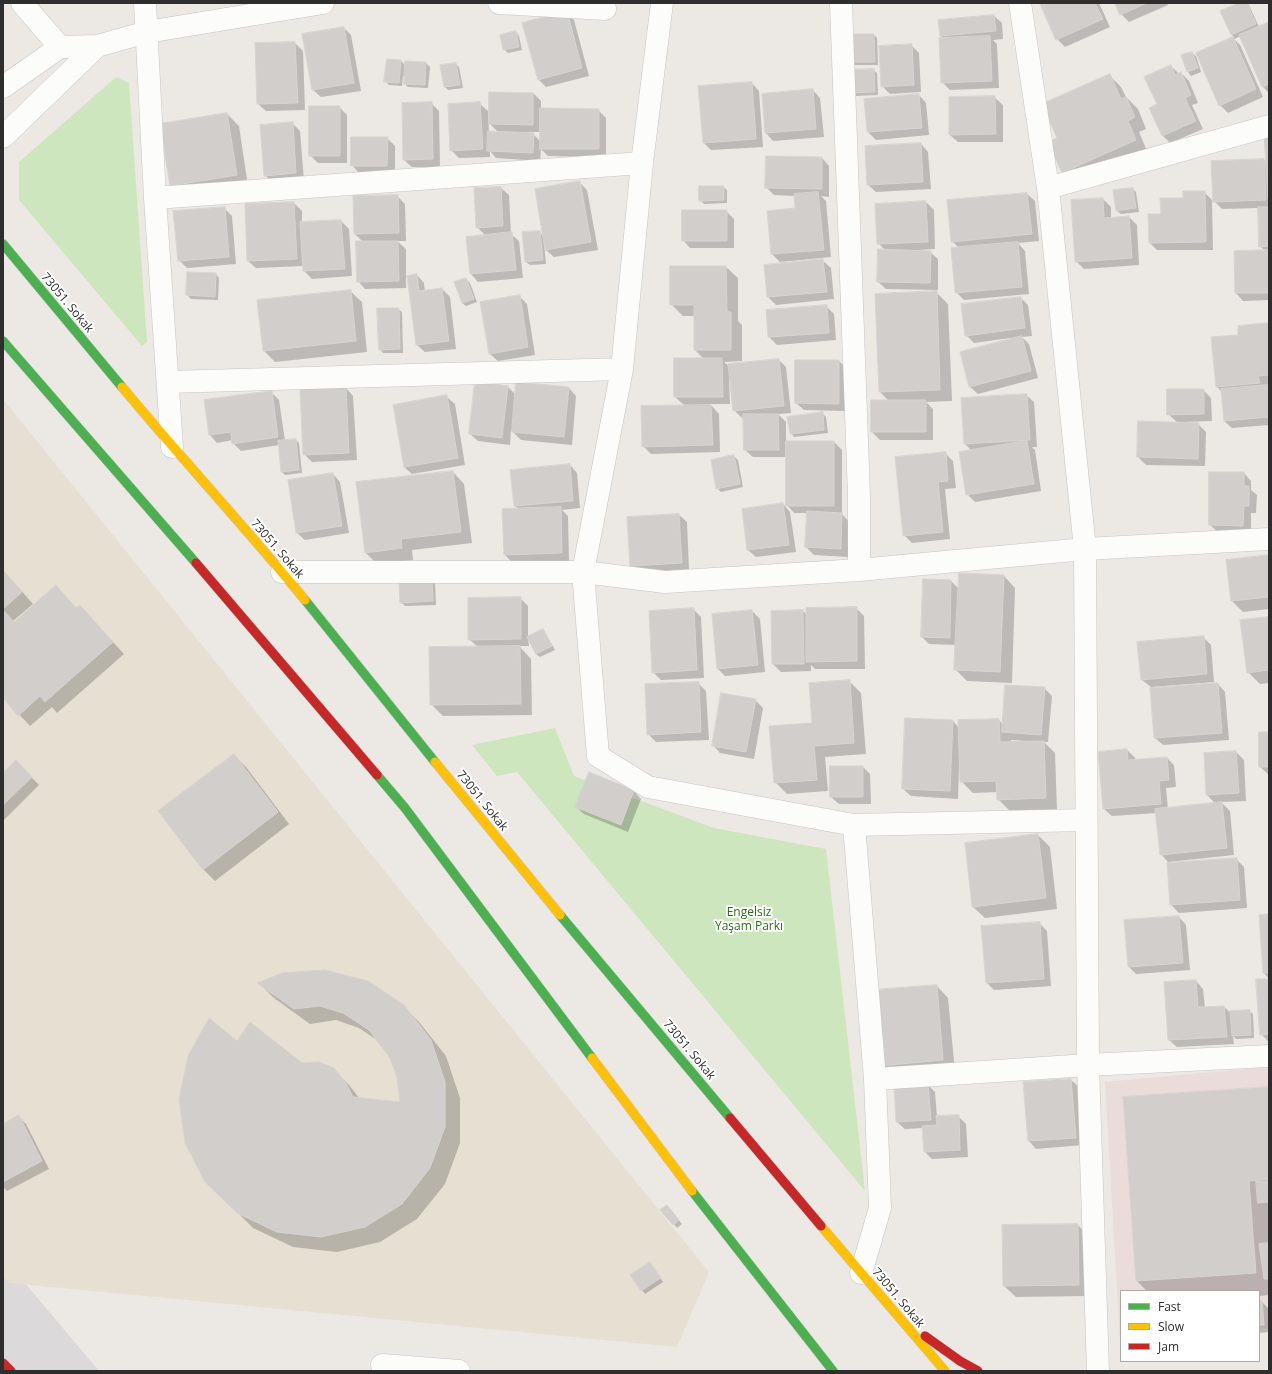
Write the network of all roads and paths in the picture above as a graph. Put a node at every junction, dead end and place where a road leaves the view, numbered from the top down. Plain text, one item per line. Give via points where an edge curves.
1 (22, 3) edge
2 (145, 3) edge
3 (323, 3) edge
4 (499, 3) edge
5 (604, 3) edge
6 (662, 3) edge
7 (841, 3) edge
8 (1020, 3) edge
9 (147, 32) junction
10 (97, 46) junction
11 (60, 47) junction
12 (3, 87) edge
13 (1269, 126) edge
14 (3, 137) edge
15 (642, 163) junction
16 (1048, 188) junction
17 (155, 198) junction
18 (3, 244) edge
19 (3, 341) edge
20 (622, 369) junction
21 (168, 382) junction
22 (172, 447) junction
23 (1269, 539) edge
24 (1085, 549) junction
25 (859, 570) junction
26 (282, 572) junction
27 (583, 572) junction
28 (1086, 820) junction
29 (854, 825) junction
30 (1269, 1056) edge
31 (1088, 1064) junction
32 (875, 1078) junction
33 (861, 1273) junction
34 (896, 1315) junction
35 (3, 1363) edge
36 (382, 1365) dead end
37 (11, 1371) edge
38 (459, 1371) edge
39 (833, 1371) edge
40 (944, 1371) edge
41 (978, 1371) edge
42 (1098, 1371) edge

1 - 11 street
2 - 9 street
3 - 9 street
4 - 5 street via 605,9
6 - 15 street
7 - 25 street via 859,496
8 - 16 street
9 - 10 street
9 - 17 street
10 - 11 street
10 - 14 street
11 - 12 street
13 - 16 street
15 - 17 street
15 - 20 street
16 - 24 street
17 - 21 street
18 - 22 main road, 73051. Sokak
19 - 39 main road via 405,808 689,1187
20 - 21 street
20 - 27 street
21 - 22 street
22 - 26 main road, 73051. Sokak
23 - 24 street
24 - 25 street
24 - 28 street
25 - 27 street via 665,582
26 - 27 street
26 - 33 main road, 73051. Sokak via 487,827
27 - 29 street via 598,756 648,787
28 - 29 street
28 - 31 street
29 - 32 street
30 - 31 street
31 - 32 street
31 - 42 street
32 - 33 street via 880,1208
33 - 34 main road, 73051. Sokak
34 - 40 main road, 73051. Sokak
34 - 41 main road
35 - 37 main road
36 - 38 street

